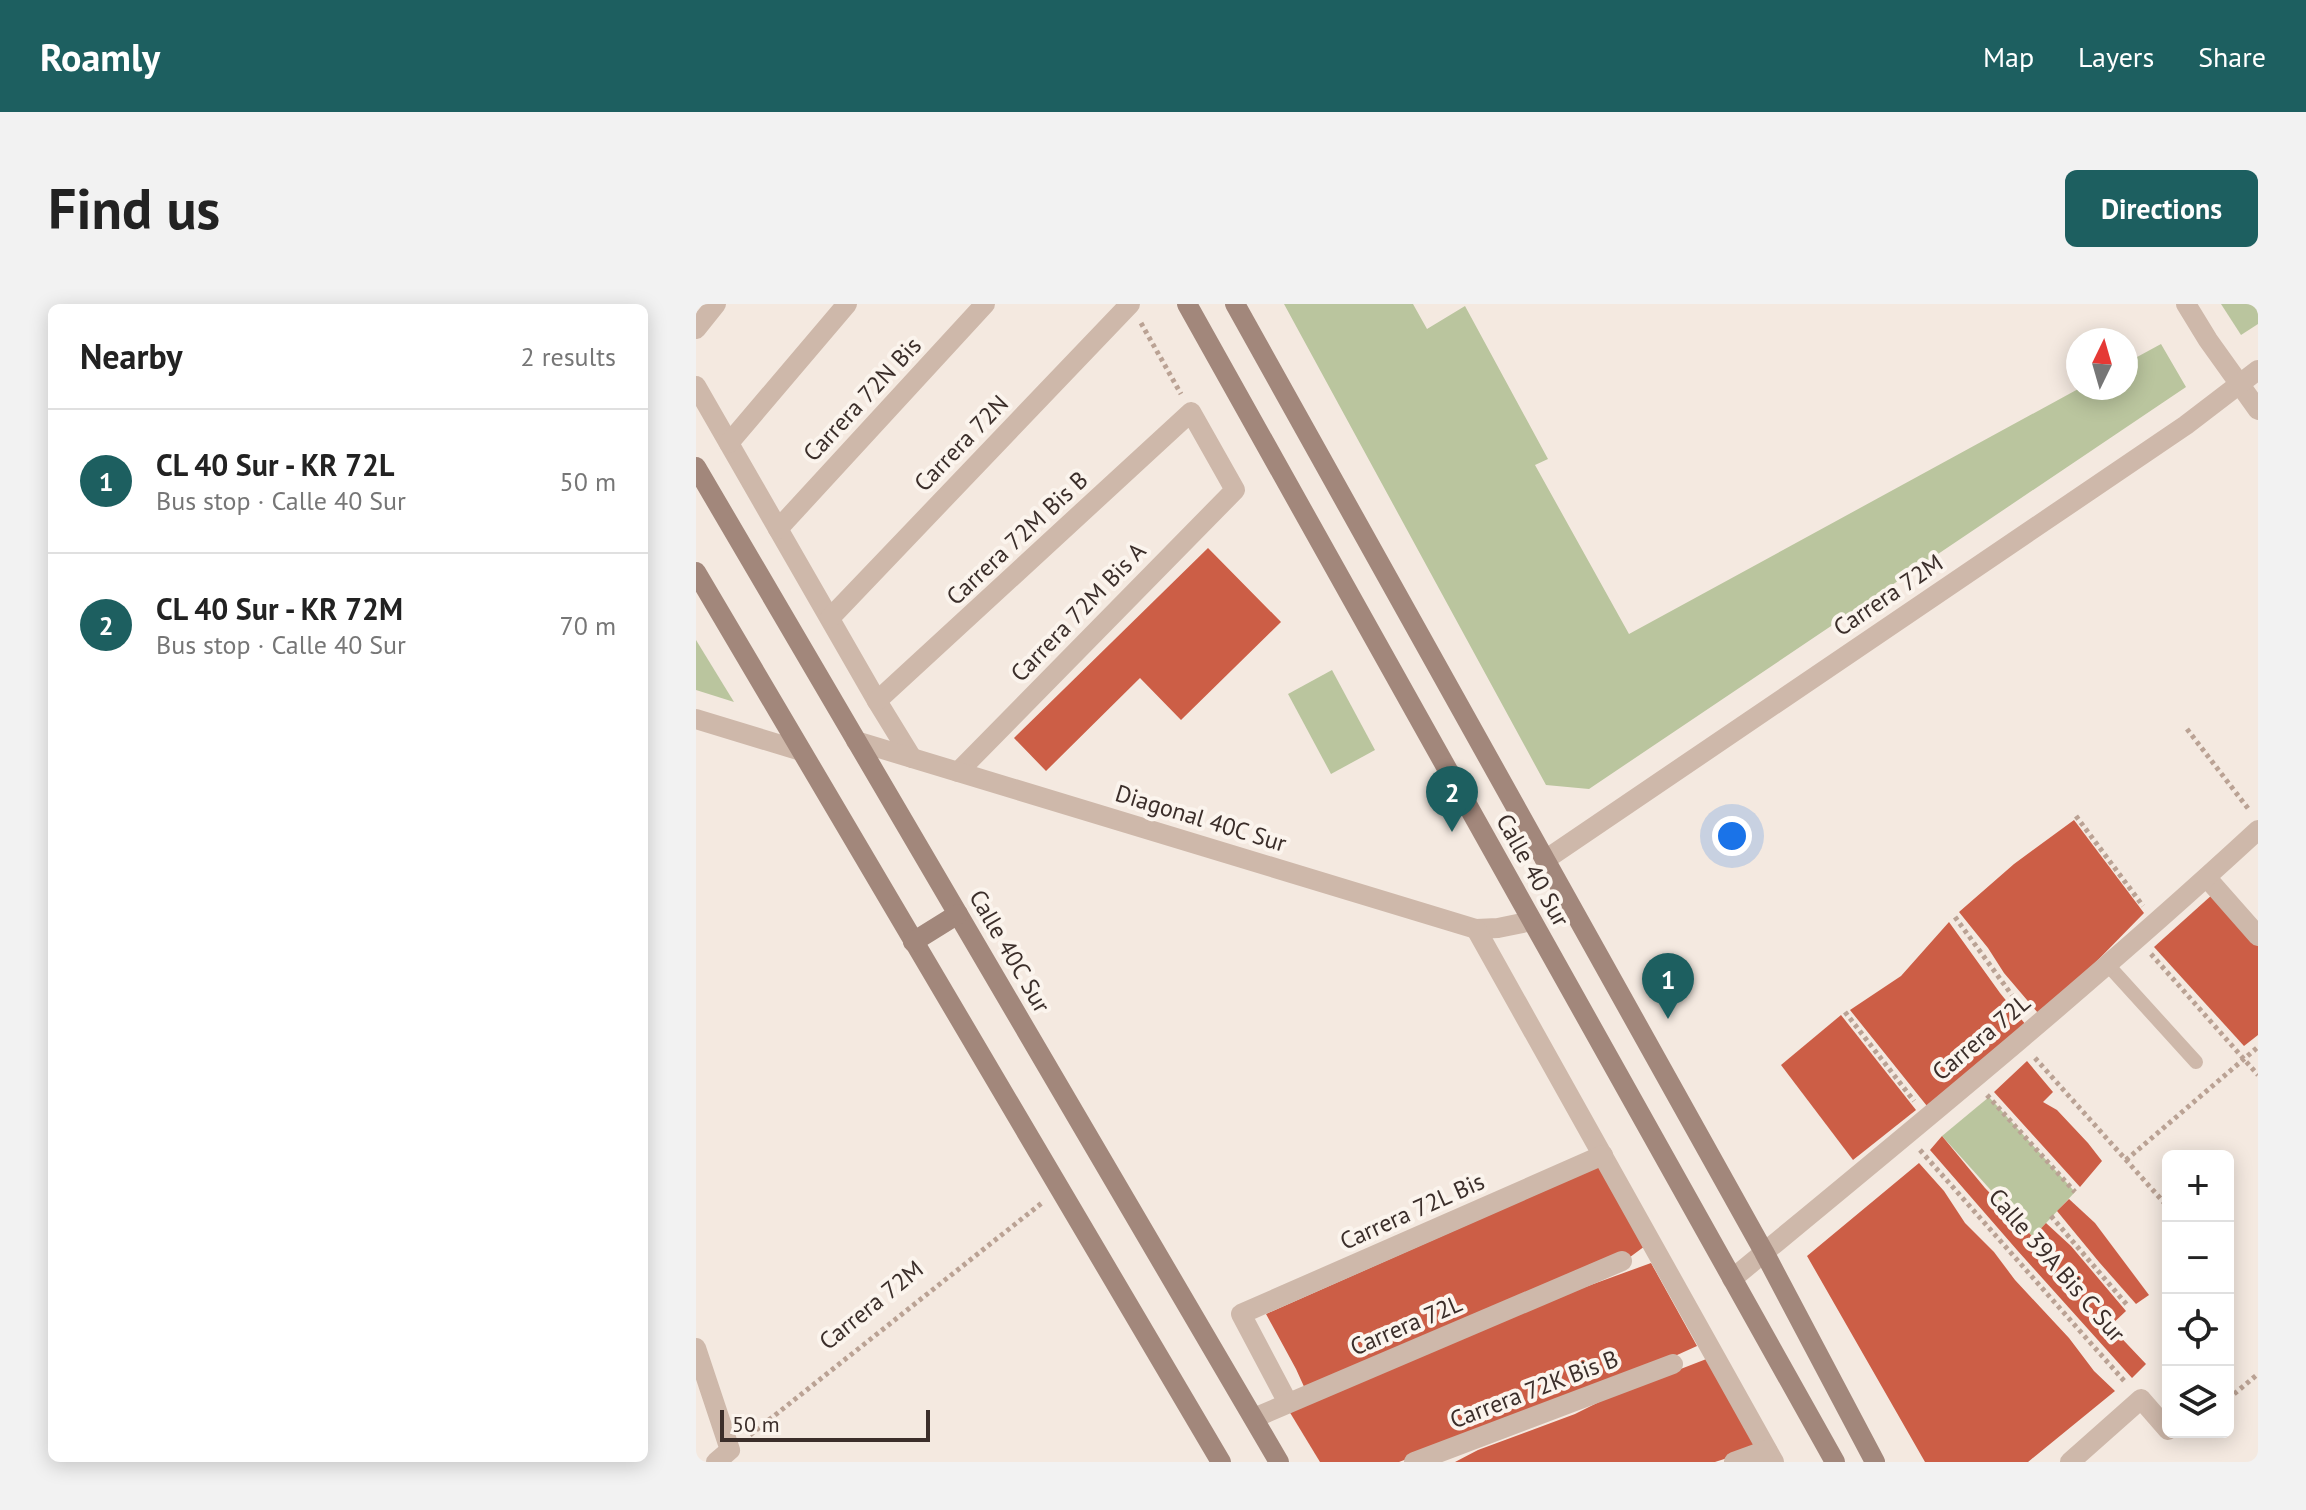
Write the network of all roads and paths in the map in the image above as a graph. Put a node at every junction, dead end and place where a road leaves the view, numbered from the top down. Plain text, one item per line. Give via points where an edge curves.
1 (716, 304) edge
2 (847, 304) edge
3 (985, 304) edge
4 (1130, 304) edge
5 (1187, 304) edge
6 (1235, 304) edge
7 (2186, 304) edge
8 (696, 329) edge
9 (2258, 370) edge
10 (2239, 384) junction
11 (696, 386) edge
12 (2258, 410) edge
13 (1191, 412) junction
14 (729, 443) junction
15 (696, 467) edge
16 (778, 529) junction
17 (696, 572) edge
18 (830, 618) junction
19 (877, 701) junction
20 (696, 719) edge
21 (2187, 729) dead end
22 (856, 741) junction
23 (801, 751) junction
24 (912, 758) junction
25 (958, 772) junction
26 (2076, 816) dead end
27 (2258, 821) edge
28 (2258, 830) edge
29 (1545, 860) junction
30 (2207, 878) junction
31 (958, 914) junction
32 (1955, 917) dead end
33 (1532, 921) junction
34 (1476, 929) junction
35 (2145, 932) junction
36 (2258, 936) edge
37 (913, 942) junction
38 (2107, 964) junction
39 (1845, 1012) dead end
40 (2036, 1024) junction
41 (2018, 1039) junction
42 (2258, 1047) edge
43 (2244, 1059) junction
44 (2196, 1062) dead end
45 (2258, 1075) edge
46 (1972, 1079) junction
47 (1927, 1117) junction
48 (1907, 1135) junction
49 (1603, 1155) junction
50 (2126, 1160) junction
51 (1059, 1188) junction
52 (2075, 1192) dead end
53 (2162, 1200) edge
54 (2051, 1216) dead end
55 (1764, 1252) junction
56 (1622, 1261) dead end
57 (1732, 1279) junction
58 (2128, 1306) dead end
59 (696, 1348) edge
60 (1673, 1364) dead end
61 (2258, 1374) edge
62 (2234, 1394) edge
63 (2141, 1399) junction
64 (1288, 1403) junction
65 (1254, 1418) junction
66 (2162, 1423) edge
67 (723, 1456) edge
68 (1770, 1456) edge
69 (1221, 1462) edge
70 (1279, 1462) edge
71 (1414, 1462) edge
72 (1734, 1462) edge
73 (1835, 1462) edge
74 (1875, 1462) edge
75 (2070, 1462) edge

1 - 8 street
2 - 14 street
3 - 16 street, Carrera 72N Bis
4 - 13 path
4 - 18 street, Carrera 72N
5 - 33 street, Calle 40 Sur
6 - 29 street, Calle 40 Sur
7 - 10 street
9 - 10 street, Carrera 72M
10 - 12 street
10 - 29 street, Carrera 72M
11 - 14 street
13 - 19 street, Carrera 72M Bis B
13 - 25 street, Carrera 72M Bis A via 1235,490
14 - 16 street
15 - 22 street, Calle 40C Sur
16 - 18 street
17 - 23 street
18 - 19 street
19 - 24 street
20 - 23 street
21 - 27 path
22 - 24 street, Diagonal 40C Sur
22 - 31 street, Calle 40C Sur
23 - 37 street
24 - 25 street, Diagonal 40C Sur
25 - 34 street, Diagonal 40C Sur
26 - 35 path via 2146,909
28 - 30 street, Carrera 72L
29 - 55 street, Calle 40 Sur
30 - 35 street, Carrera 72L
30 - 36 street
31 - 37 street
31 - 65 street, Calle 40C Sur
32 - 40 path
33 - 34 street, Diagonal 40C Sur
33 - 57 street, Calle 40 Sur
34 - 49 street
35 - 38 street, Carrera 72L
35 - 43 path
37 - 51 street
38 - 40 street, Carrera 72L
38 - 44 lane
39 - 47 path
40 - 41 street, Carrera 72L
41 - 46 street, Carrera 72L
41 - 50 path
42 - 43 path
43 - 45 path
43 - 50 path
46 - 47 street, Carrera 72L
46 - 52 path
47 - 48 street, Carrera 72L
48 - 55 street, Carrera 72L
48 - 63 path, Calle 39A Bis C Sur
49 - 64 street, Carrera 72L Bis via 1241,1314
49 - 68 street
50 - 53 path
51 - 67 path, Carrera 72M
51 - 69 street
54 - 58 path
55 - 57 street, Carrera 72L
55 - 74 street, Calle 40 Sur
56 - 64 street, Carrera 72L
57 - 73 street, Calle 40 Sur
59 - 67 street
60 - 71 street, Carrera 72K Bis B
61 - 62 path
63 - 66 street
63 - 75 street
64 - 65 street, Carrera 72L
65 - 70 street, Calle 40C Sur
68 - 72 street

